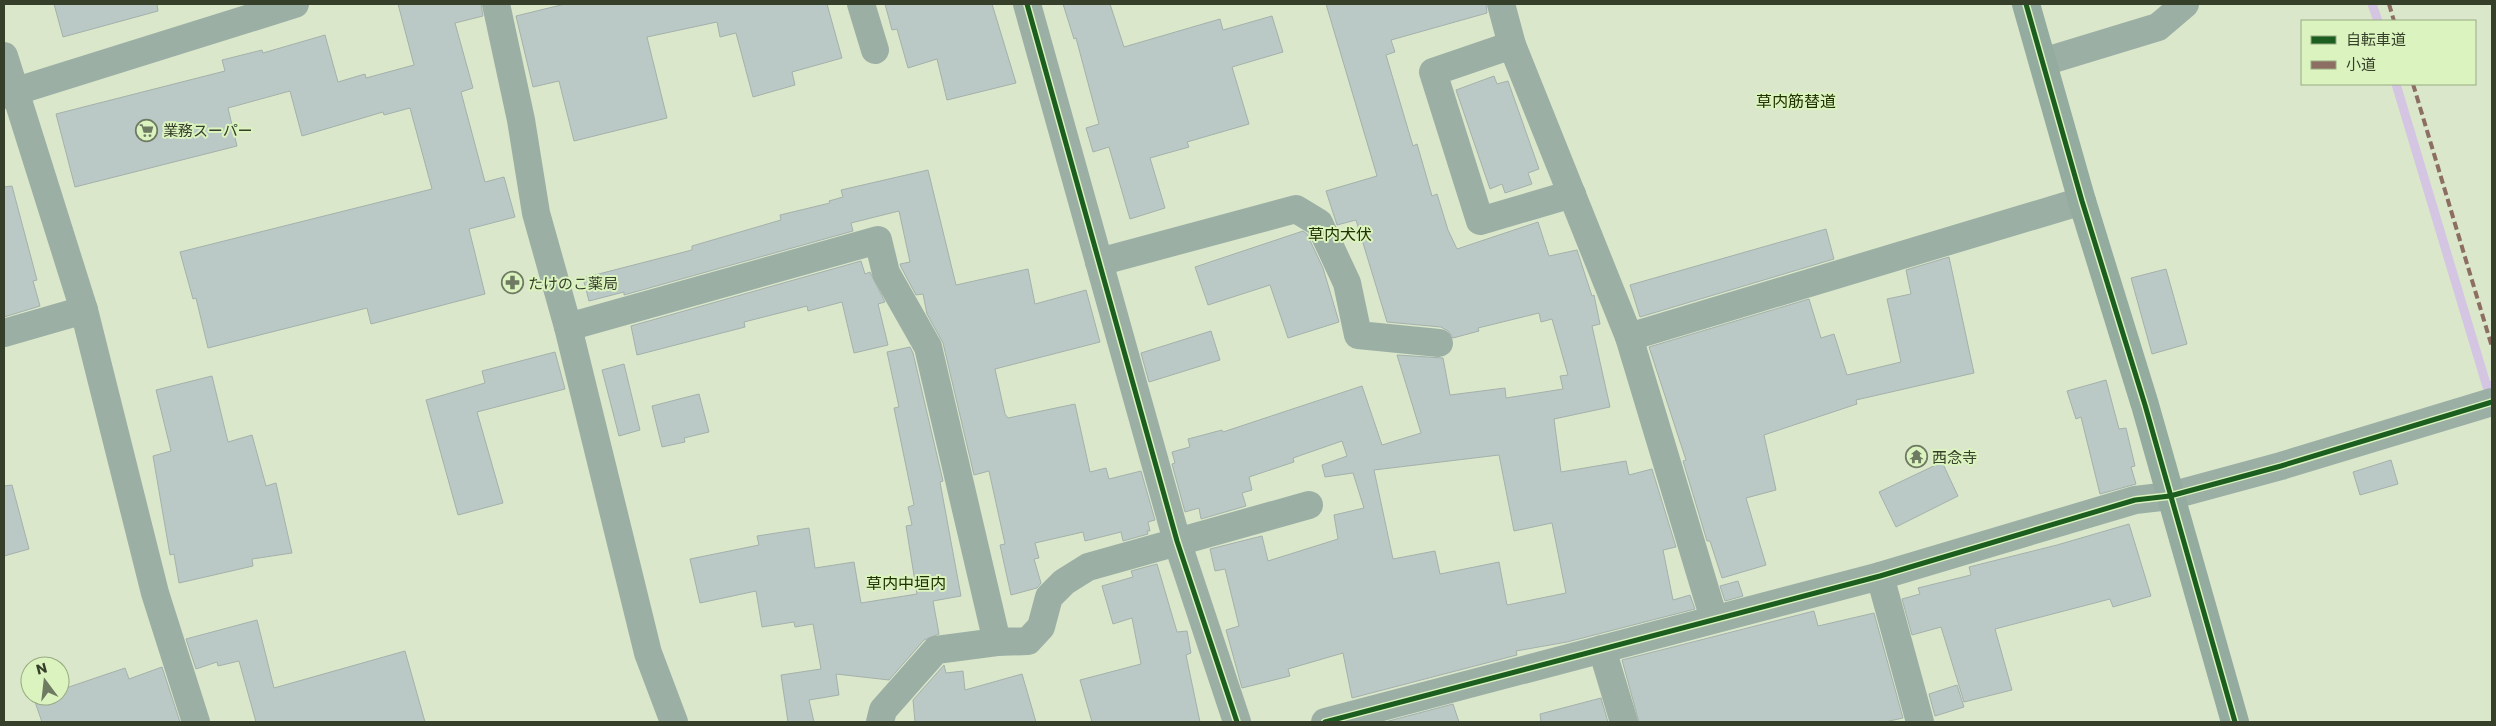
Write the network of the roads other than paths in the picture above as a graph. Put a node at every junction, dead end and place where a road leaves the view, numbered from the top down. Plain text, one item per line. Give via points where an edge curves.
1 (295, 4) edge
2 (496, 4) edge
3 (860, 4) edge
4 (1027, 4) edge
5 (1501, 4) edge
6 (2026, 4) edge
7 (2185, 4) edge
8 (1512, 45) junction
9 (875, 50) dead end
10 (4, 56) edge
11 (2043, 62) junction
12 (10, 93) edge
13 (1572, 194) junction
14 (2082, 201) junction
15 (1099, 262) junction
16 (84, 310) junction
17 (568, 327) junction
18 (4, 334) edge
19 (1630, 336) junction
20 (1440, 343) dead end
21 (2492, 402) edge
22 (2170, 496) junction
23 (1309, 505) dead end
24 (1177, 541) junction
25 (1880, 576) junction
26 (1714, 619) junction
27 (998, 642) junction
28 (1602, 649) junction
29 (196, 722) edge
30 (674, 722) edge
31 (880, 722) edge
32 (1237, 722) edge
33 (1325, 722) edge
34 (1624, 722) edge
35 (1920, 722) edge
36 (2235, 722) edge

1 - 12 street
2 - 17 street via 521,120 536,213
3 - 9 street
4 - 15 street
5 - 8 street
6 - 11 street
7 - 11 street via 2158,27
8 - 13 street
8 - 13 street via 1433,72 1480,221
10 - 12 street
11 - 14 street
12 - 16 street
13 - 19 street
14 - 19 street
14 - 22 street
15 - 20 street via 1296,209 1319,223 1347,283 1358,335
15 - 24 street
16 - 18 street
16 - 29 street via 155,593
17 - 27 street via 878,240 886,273 928,348
17 - 30 street via 648,653
19 - 26 street
21 - 22 street
22 - 25 street via 2135,500 2086,513
22 - 36 street
23 - 24 street
24 - 27 street via 1088,567 1064,582 1049,597 1041,627 1028,641
24 - 32 street
25 - 26 street
25 - 35 street
26 - 28 street
27 - 31 street via 936,650 883,710
28 - 33 street
28 - 34 street

